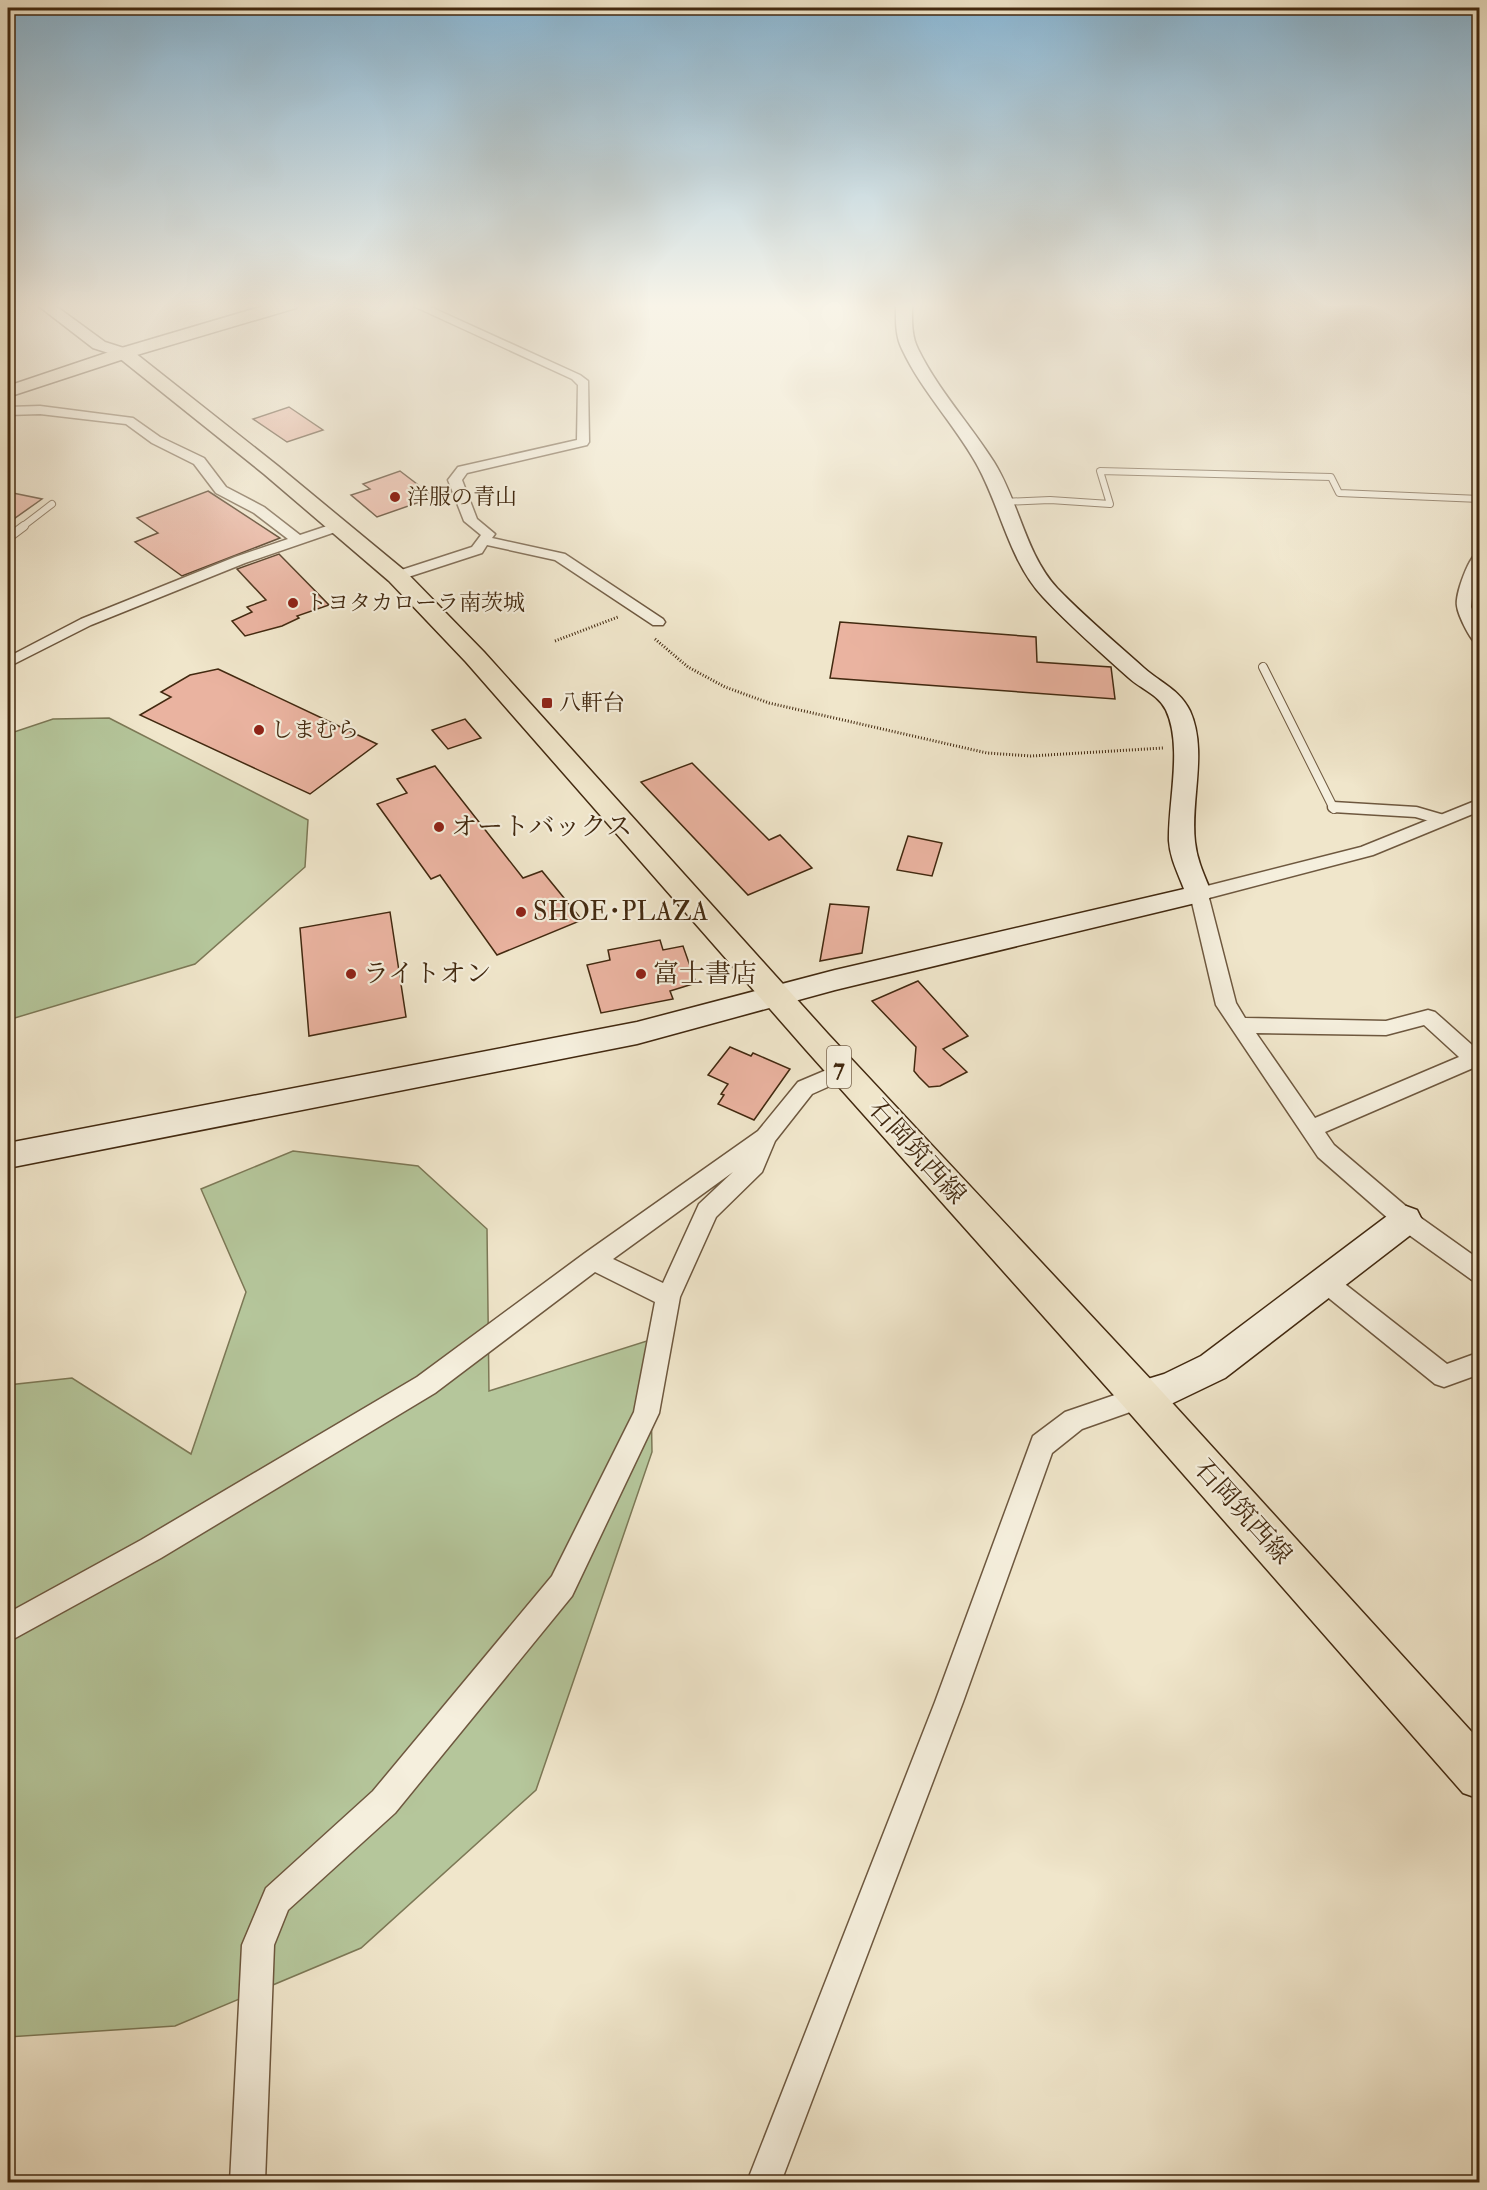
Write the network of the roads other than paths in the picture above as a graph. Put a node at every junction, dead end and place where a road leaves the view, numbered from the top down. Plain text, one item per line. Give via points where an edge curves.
1 (190, 406) edge
2 (584, 406) edge
3 (946, 406) edge
4 (8, 411) edge
5 (1479, 499) edge
6 (1003, 502) junction
7 (52, 504) dead end
8 (339, 526) junction
9 (8, 538) edge
10 (298, 540) junction
11 (484, 540) junction
12 (1479, 555) edge
13 (397, 576) junction
14 (658, 622) dead end
15 (1479, 642) edge
16 (8, 663) edge
17 (1263, 667) dead end
18 (1479, 804) edge
19 (1440, 819) junction
20 (1199, 894) junction
21 (776, 996) junction
22 (1239, 1025) junction
23 (843, 1071) junction
24 (1310, 1129) junction
25 (766, 1137) junction
26 (8, 1156) edge
27 (1406, 1220) junction
28 (593, 1260) junction
29 (1479, 1273) edge
30 (1333, 1288) dead end
31 (668, 1297) junction
32 (1479, 1363) edge
33 (1141, 1397) junction
34 (8, 1628) edge
35 (1479, 1776) edge
36 (247, 2182) edge
37 (764, 2182) edge

1 - 8 main road, 石岡筑西線 / 7
2 - 11 street via 583,442 463,470 455,480 471,520 488,534
3 - 6 street via 986,464
4 - 10 street via 40,410 129,421 156,440 199,461 221,490 259,510
5 - 6 lane via 1339,493 1331,477 1100,471 1110,504
6 - 20 street via 1040,581 1139,675 1168,695 1178,711 1185,748 1182,842
7 - 9 lane
8 - 10 street
8 - 13 main road, 石岡筑西線 / 7
10 - 16 street via 86,622
11 - 13 street via 477,550
11 - 14 street via 560,557
12 - 15 street via 1466,589 1464,607
13 - 21 main road, 石岡筑西線 / 7 via 475,657
17 - 19 lane via 1334,809 1416,813
18 - 19 street
19 - 20 street via 1367,851
20 - 21 street
20 - 22 street via 1218,981 1226,1005
21 - 23 main road, 石岡筑西線 / 7
21 - 26 street via 637,1033
22 - 24 street
22 - 24 street via 1386,1028 1428,1017 1474,1059
23 - 25 street via 805,1088
23 - 33 main road, 石岡筑西線 / 7
24 - 27 street via 1326,1151
25 - 28 street
25 - 31 street via 754,1166 707,1211
27 - 29 street
27 - 33 street via 1214,1367 1171,1388
28 - 31 street
28 - 34 street via 426,1385 151,1549
30 - 32 street via 1444,1376
31 - 36 street via 646,1413 562,1586 384,1802 277,1899 258,1945
33 - 35 main road, 石岡筑西線 / 7
33 - 37 street via 1074,1420 1042,1444 949,1702

